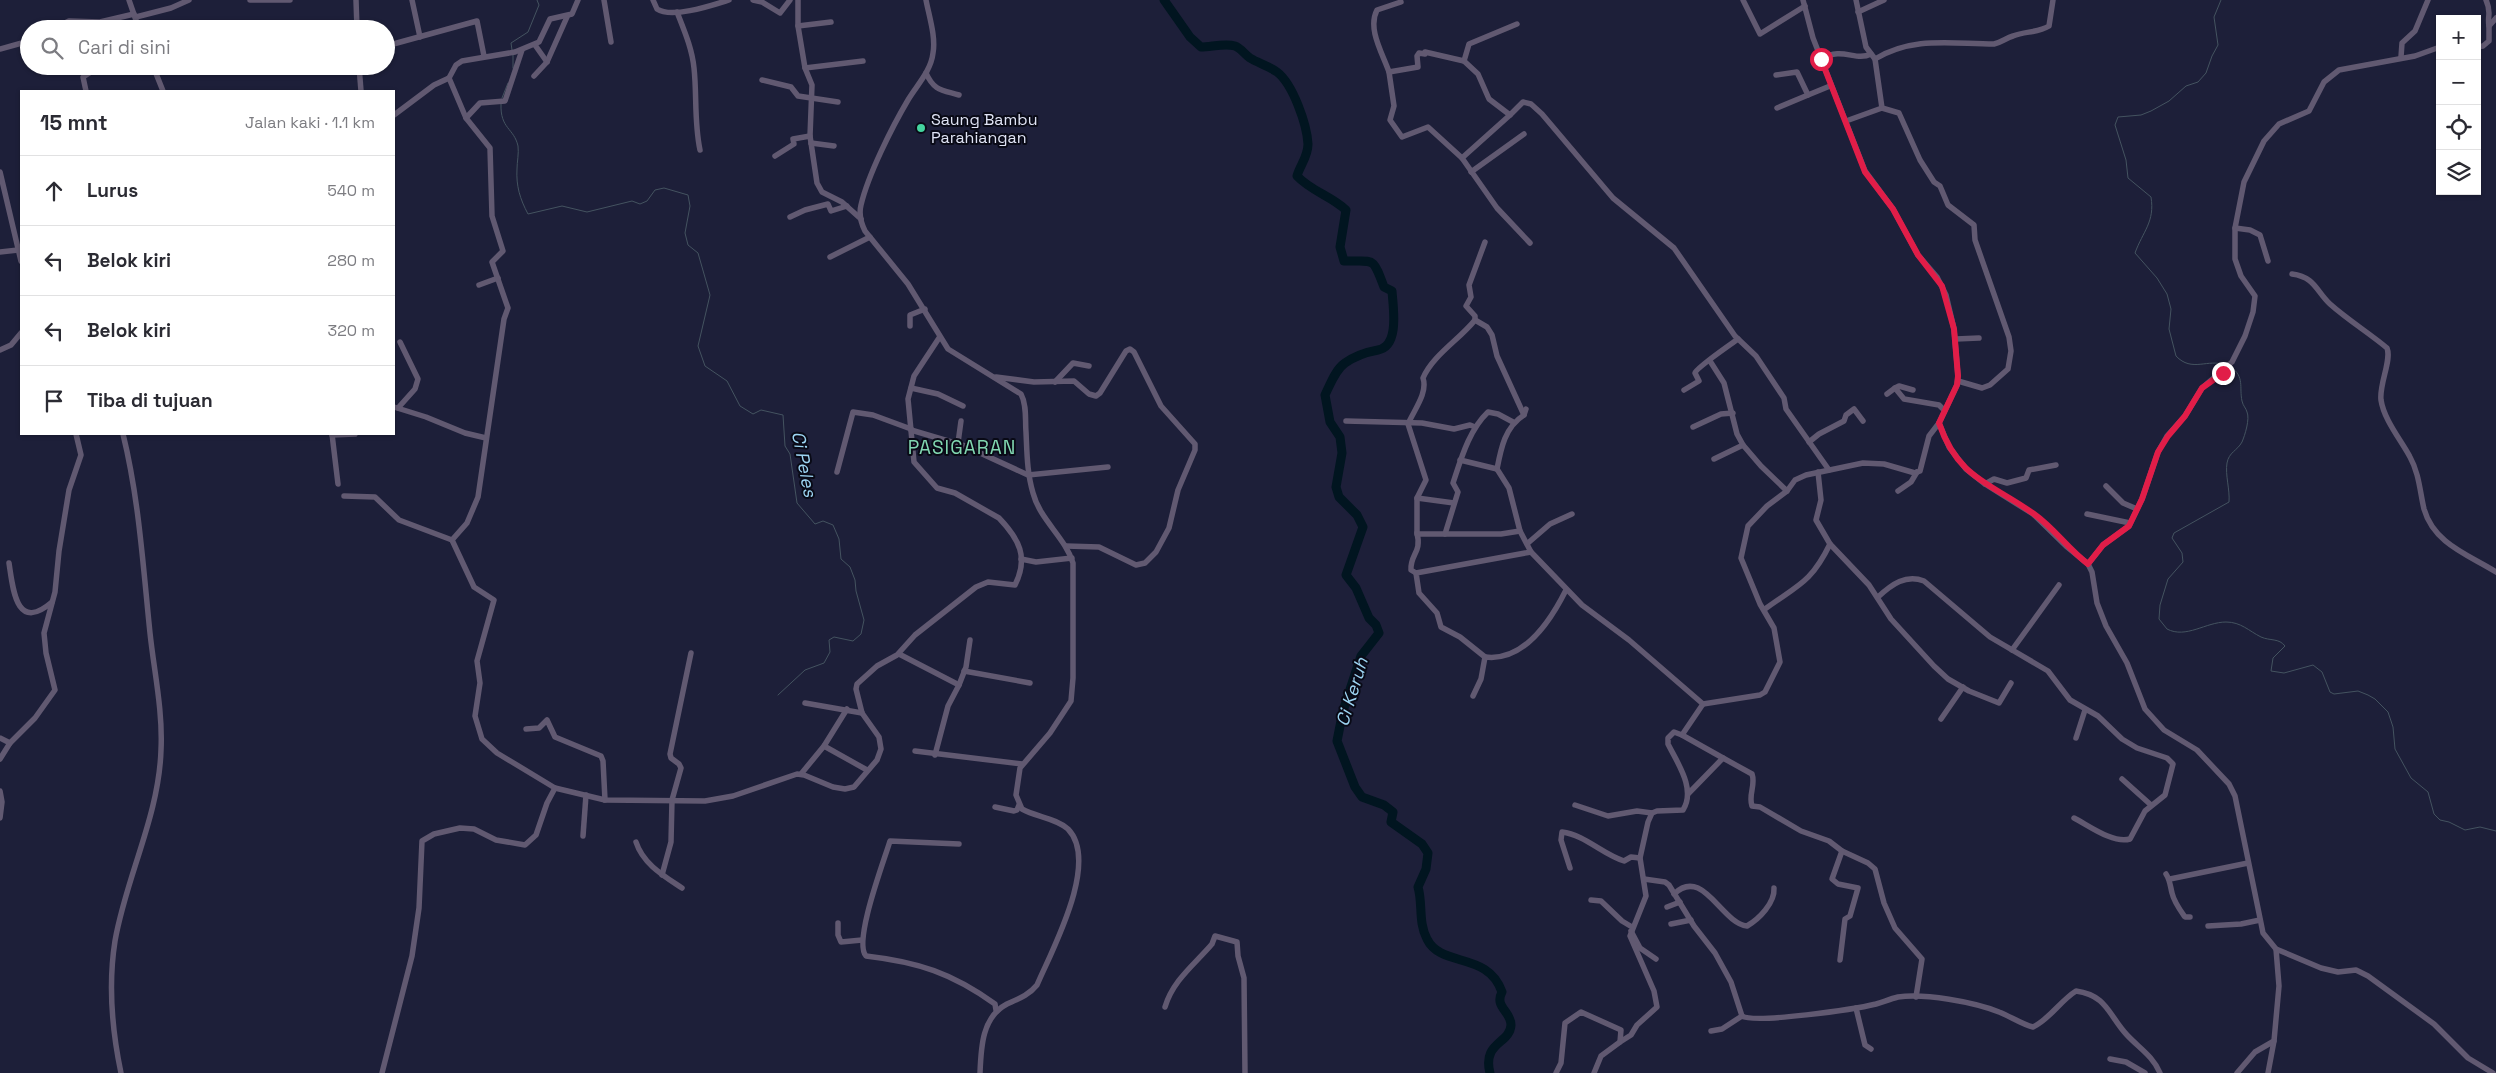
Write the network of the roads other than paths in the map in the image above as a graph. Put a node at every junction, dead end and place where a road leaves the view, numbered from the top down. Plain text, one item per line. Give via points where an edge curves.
1 (129, 0) edge
2 (189, 0) edge
3 (250, 0) edge
4 (290, 0) edge
5 (356, 0) edge
6 (412, 0) edge
7 (578, 0) edge
8 (604, 0) edge
9 (654, 0) edge
10 (729, 0) edge
11 (752, 0) edge
12 (790, 0) edge
13 (798, 0) edge
14 (926, 0) edge
15 (1744, 0) edge
16 (1856, 0) edge
17 (1884, 0) edge
18 (2053, 0) edge
19 (2428, 0) edge
20 (2486, 0) edge
21 (1401, 2) dead end
22 (1804, 3) edge
23 (677, 12) junction
24 (1858, 12) junction
25 (135, 16) junction
26 (567, 17) junction
27 (2496, 18) edge
28 (121, 20) edge
29 (136, 20) edge
30 (357, 20) edge
31 (830, 22) dead end
32 (1517, 24) dead end
33 (798, 26) junction
34 (2489, 26) junction
35 (420, 36) junction
36 (611, 42) dead end
37 (20, 43) edge
38 (395, 43) edge
39 (535, 45) junction
40 (2481, 46) edge
41 (2436, 48) edge
42 (0, 49) edge
43 (518, 51) junction
44 (1871, 54) junction
45 (484, 56) junction
46 (2401, 57) junction
47 (1821, 59) junction
48 (1875, 59) junction
49 (863, 61) dead end
50 (1464, 61) junction
51 (547, 62) junction
52 (805, 68) junction
53 (1389, 72) junction
54 (926, 73) junction
55 (86, 75) edge
56 (157, 75) edge
57 (359, 75) edge
58 (534, 76) dead end
59 (1776, 76) dead end
60 (449, 78) junction
61 (762, 80) dead end
62 (1830, 86) junction
63 (86, 90) edge
64 (163, 90) edge
65 (360, 90) edge
66 (959, 95) dead end
67 (1808, 95) junction
68 (811, 99) junction
69 (838, 102) dead end
70 (1777, 108) dead end
71 (1882, 108) junction
72 (395, 113) edge
73 (1510, 115) junction
74 (466, 118) junction
75 (1846, 121) junction
76 (1524, 134) dead end
77 (810, 139) junction
78 (834, 146) dead end
79 (700, 150) dead end
80 (775, 156) dead end
81 (1462, 158) junction
82 (0, 172) edge
83 (1471, 172) junction
84 (847, 206) junction
85 (790, 217) dead end
86 (861, 219) junction
87 (2235, 228) junction
88 (870, 237) junction
89 (1485, 242) dead end
90 (1530, 243) dead end
91 (18, 250) junction
92 (0, 252) edge
93 (20, 257) edge
94 (830, 257) dead end
95 (2268, 261) dead end
96 (2292, 274) dead end
97 (498, 278) junction
98 (478, 285) dead end
99 (925, 309) junction
100 (1475, 320) junction
101 (910, 326) dead end
102 (20, 334) edge
103 (939, 338) junction
104 (1738, 338) junction
105 (1980, 338) dead end
106 (1956, 339) junction
107 (400, 342) dead end
108 (0, 350) edge
109 (1710, 361) junction
110 (1089, 366) dead end
111 (994, 377) junction
112 (1958, 381) junction
113 (1054, 382) junction
114 (911, 388) junction
115 (1895, 388) junction
116 (1684, 390) dead end
117 (1913, 390) dead end
118 (1887, 394) dead end
119 (963, 406) dead end
120 (396, 408) edge
121 (1944, 410) junction
122 (1733, 413) junction
123 (961, 421) dead end
124 (1346, 421) dead end
125 (1862, 421) dead end
126 (1513, 422) junction
127 (1939, 423) junction
128 (1408, 424) junction
129 (1475, 427) junction
130 (1693, 428) dead end
131 (911, 429) junction
132 (76, 435) edge
133 (123, 435) edge
134 (332, 435) edge
135 (486, 438) junction
136 (1809, 442) junction
137 (958, 444) junction
138 (1743, 444) junction
139 (1714, 459) dead end
140 (1460, 460) junction
141 (2056, 465) dead end
142 (1108, 466) dead end
143 (1497, 469) junction
144 (1828, 470) junction
145 (836, 472) dead end
146 (1818, 472) junction
147 (1918, 472) junction
148 (1028, 475) junction
149 (338, 484) dead end
150 (1985, 484) junction
151 (2106, 486) dead end
152 (1787, 491) junction
153 (1898, 491) dead end
154 (344, 496) dead end
155 (1417, 498) junction
156 (1454, 503) junction
157 (2136, 510) junction
158 (1572, 514) dead end
159 (2087, 514) dead end
160 (2130, 522) junction
161 (1520, 531) junction
162 (1417, 533) junction
163 (1445, 534) junction
164 (452, 540) junction
165 (1528, 543) junction
166 (1830, 544) junction
167 (1066, 546) junction
168 (1531, 552) junction
169 (1072, 558) junction
170 (1021, 559) junction
171 (9, 563) dead end
172 (2088, 564) junction
173 (2496, 572) edge
174 (1416, 573) junction
175 (2060, 585) dead end
176 (1566, 590) junction
177 (1878, 597) junction
178 (52, 602) junction
179 (1764, 609) junction
180 (970, 640) dead end
181 (2012, 650) junction
182 (690, 653) dead end
183 (899, 654) junction
184 (1486, 657) junction
185 (964, 671) junction
186 (1030, 683) dead end
187 (2011, 683) dead end
188 (960, 685) junction
189 (1963, 687) junction
190 (1473, 696) dead end
191 (805, 703) dead end
192 (1703, 704) junction
193 (847, 709) junction
194 (2085, 710) junction
195 (862, 713) junction
196 (1941, 719) dead end
197 (526, 729) dead end
198 (1682, 736) junction
199 (0, 738) edge
200 (2076, 738) dead end
201 (10, 743) junction
202 (824, 746) junction
203 (915, 751) dead end
204 (935, 754) junction
205 (1723, 758) junction
206 (0, 759) edge
207 (1022, 764) junction
208 (867, 770) junction
209 (801, 774) junction
210 (2122, 779) dead end
211 (554, 788) junction
212 (0, 791) edge
213 (1688, 794) junction
214 (586, 795) junction
215 (606, 800) junction
216 (672, 800) junction
217 (1019, 804) junction
218 (1575, 805) dead end
219 (2152, 805) junction
220 (995, 807) dead end
221 (1652, 813) junction
222 (0, 818) edge
223 (2074, 818) dead end
224 (583, 836) dead end
225 (636, 842) dead end
226 (959, 844) dead end
227 (1842, 851) junction
228 (1640, 858) junction
229 (2248, 863) junction
230 (1570, 868) dead end
231 (2166, 874) dead end
232 (662, 875) junction
233 (1644, 879) junction
234 (2170, 880) junction
235 (682, 888) dead end
236 (1774, 888) dead end
237 (1674, 894) junction
238 (1591, 900) dead end
239 (1680, 902) junction
240 (1667, 907) dead end
241 (2190, 917) dead end
242 (1691, 920) junction
243 (2260, 920) junction
244 (838, 923) dead end
245 (1672, 924) dead end
246 (2208, 926) dead end
247 (1631, 929) junction
248 (862, 940) junction
249 (2276, 949) junction
250 (1656, 959) dead end
251 (1840, 960) dead end
252 (1916, 997) junction
253 (1165, 1007) dead end
254 (1856, 1008) junction
255 (996, 1010) junction
256 (1742, 1016) junction
257 (1711, 1032) dead end
258 (2274, 1041) junction
259 (1620, 1042) junction
260 (1870, 1049) dead end
261 (2110, 1059) dead end
262 (121, 1073) edge
263 (382, 1073) edge
264 (980, 1073) edge
265 (1245, 1073) edge
266 (1556, 1073) edge
267 (1594, 1073) edge
268 (2146, 1073) edge
269 (2160, 1073) edge
270 (2237, 1073) edge
271 (2268, 1073) edge
272 (2493, 1073) edge

1 - 25 street
2 - 25 street via 172,8
3 - 4 street
5 - 30 street
6 - 35 street
7 - 26 street via 575,12
8 - 36 street
9 - 23 street via 661,11
10 - 23 street
11 - 12 street via 780,13
13 - 33 street
14 - 54 street via 934,52
15 - 22 street via 1760,34
16 - 24 street
17 - 24 street
18 - 48 street via 2049,26 2013,36 2004,42 1926,42 1889,51
19 - 46 street via 2415,30 2402,43
20 - 34 street via 2491,11
21 - 53 street via 1377,10 1374,16 1373,29
22 - 47 street
23 - 79 street via 688,39 694,67
24 - 44 street via 1866,48
25 - 28 street
25 - 29 street
26 - 39 street via 551,18
26 - 51 street
27 - 34 street
31 - 33 street
32 - 50 street via 1471,42
33 - 52 street
34 - 40 street via 2489,41
35 - 38 street
35 - 45 street via 477,21
37 - 42 street
39 - 43 street
39 - 51 street
41 - 46 street
43 - 45 street
43 - 74 street via 506,100 480,103
44 - 47 street via 1859,57 1841,52
44 - 48 street
45 - 60 street via 462,61
46 - 87 street via 2339,70 2324,82 2309,111 2288,118 2271,132 2248,171 2240,194
47 - 62 street
48 - 71 street
49 - 52 street
50 - 53 street via 1425,52 1416,56 1418,67
50 - 73 street via 1478,74 1489,99
51 - 58 street
52 - 68 street via 812,85
53 - 81 street via 1394,106 1390,120 1395,129 1402,137 1428,127
54 - 66 street via 935,88
54 - 86 street via 876,165 860,206
55 - 63 street via 83,77
56 - 64 street
57 - 65 street
59 - 67 street via 1798,72
60 - 72 street
60 - 74 street
61 - 68 street via 790,86 796,95
62 - 67 street
62 - 75 street
67 - 70 street
68 - 69 street
68 - 77 street
71 - 75 street
71 - 112 street via 1899,114 1920,160 1940,186 1948,206 1974,225 1978,252 2010,336 2011,363 2003,375 1982,388
73 - 81 street
73 - 104 street via 1523,102 1542,114 1613,198 1674,248
74 - 97 street via 490,148 492,216 503,251 492,262
75 - 106 street via 1865,172 1893,209 1918,255 1942,286
76 - 83 street
77 - 78 street
77 - 80 street via 793,139 794,144
77 - 84 street via 819,188
81 - 83 street
82 - 91 street
83 - 90 street via 1502,214
84 - 85 street via 831,210 828,204
84 - 86 street
86 - 88 street
87 - 95 street via 2260,235
87 - 157 street via 2235,259 2241,276 2255,296 2250,323 2232,362 2202,388 2168,436
88 - 94 street
88 - 99 street
89 - 100 street via 1469,285 1471,297 1466,306
91 - 92 street
91 - 93 street
96 - 173 street via 2314,283 2329,303 2387,348 2380,386 2381,400 2412,459 2430,524 2450,545
97 - 98 street
97 - 135 street via 508,311 504,319
99 - 101 street via 911,314
99 - 103 street
100 - 126 street via 1487,327 1492,336 1497,356 1525,412
100 - 128 street via 1429,365 1424,378 1426,384
102 - 108 street via 11,346
103 - 111 street via 954,354
103 - 114 street via 914,376
104 - 109 street
104 - 136 street via 1756,356 1784,398 1786,410
105 - 106 street
106 - 112 street
107 - 120 street via 418,379 415,389
109 - 116 street via 1697,367 1694,373 1699,381
109 - 122 street via 1724,384
110 - 113 street via 1073,363
111 - 113 street
111 - 148 street via 1016,390 1023,399
112 - 121 street
113 - 167 street via 1076,382 1092,395 1098,395 1126,351 1132,350 1161,406 1195,447 1178,490 1169,528 1156,552 1145,563 1136,565 1099,547
114 - 119 street via 938,394
114 - 131 street via 908,399
115 - 117 street
115 - 118 street
115 - 121 street via 1904,400 1939,405
120 - 135 street via 465,434
121 - 127 street
122 - 130 street via 1721,414
122 - 138 street
123 - 137 street
124 - 128 street
125 - 136 street via 1854,409 1844,420
126 - 129 street via 1488,412
126 - 143 street via 1504,438
127 - 147 street via 1929,436 1922,469
127 - 150 street via 1956,458
128 - 129 street
128 - 155 street via 1426,480
129 - 140 street
131 - 137 street
131 - 145 street via 886,419 852,412
131 - 170 street via 914,462 937,488 954,493 999,518 1019,542
132 - 178 street via 82,455 69,490
133 - 262 street via 132,470 144,564 161,750 156,791 115,940 112,1016
134 - 149 street
135 - 164 street via 476,505 467,524
136 - 144 street
137 - 148 street
138 - 139 street
138 - 152 street
140 - 143 street
140 - 156 street via 1453,483 1458,492
141 - 150 street via 2029,470 2026,478 2007,483 1994,479
142 - 148 street
143 - 161 street via 1509,488
144 - 146 street
144 - 147 street via 1863,463
146 - 152 street via 1795,480
146 - 166 street via 1821,500 1816,520
147 - 153 street
148 - 167 street via 1035,500
150 - 172 street via 2034,514
151 - 157 street via 2123,503
152 - 179 street via 1748,526 1742,544 1743,565
154 - 164 street via 375,497 399,520
155 - 156 street
155 - 162 street
156 - 163 street
157 - 160 street
158 - 165 street via 1550,524
159 - 160 street
160 - 172 street via 2103,545
161 - 163 street
161 - 165 street
162 - 163 street
162 - 174 street via 1419,546 1411,562 1411,570
164 - 211 street via 474,587 494,600 477,661 480,683 475,716 482,739
165 - 168 street
166 - 177 street
166 - 179 street via 1807,580
167 - 169 street
168 - 174 street
168 - 176 street
169 - 170 street via 1036,562
169 - 207 street via 1071,701 1050,733
170 - 183 street via 1015,585 988,582 976,587 915,635
171 - 178 street via 14,594 21,608 29,613 38,613
172 - 229 street via 2106,626 2127,663 2145,709 2164,730 2197,750 2229,784 2235,796
174 - 184 street via 1419,592 1437,613 1441,627
175 - 181 street
176 - 184 street via 1547,623 1527,644 1503,656
176 - 192 street
177 - 181 street via 1892,584 1914,577 1939,592 1976,627
177 - 189 street via 1887,614 1918,651 1948,679
178 - 201 street via 44,644 54,693
179 - 192 street via 1774,628 1780,662 1764,692 1753,697
180 - 185 street
181 - 194 street via 2048,671 2070,700
182 - 216 street via 670,754 680,768
183 - 188 street
183 - 195 street via 877,666 857,684
184 - 190 street
185 - 186 street
185 - 188 street
187 - 189 street via 1999,703
188 - 204 street via 948,706
189 - 196 street
191 - 193 street
192 - 198 street
193 - 195 street
193 - 202 street
194 - 200 street
194 - 219 street via 2098,716 2122,740 2171,762 2165,795
195 - 208 street via 879,736 881,749 877,760
197 - 215 street via 539,728 547,720 555,737 601,756
198 - 205 street
198 - 213 street via 1674,732 1668,738 1668,744 1685,779
199 - 201 street
201 - 206 street
202 - 208 street
202 - 209 street
203 - 204 street
204 - 207 street
205 - 213 street
205 - 227 street via 1752,774 1752,806 1771,812 1801,831 1829,841
207 - 217 street via 1016,795
208 - 209 street via 854,787 844,789
209 - 216 street via 733,796 705,801
210 - 219 street
211 - 214 street
211 - 263 street via 536,835 524,845 511,845 474,830 460,828 434,834 421,844 419,908 412,956
212 - 222 street
213 - 221 street via 1689,800 1683,810
214 - 215 street
214 - 224 street
215 - 216 street
216 - 232 street via 671,842
217 - 220 street via 1014,811
217 - 255 street via 1026,812 1060,823 1069,831 1077,847 1078,873 1071,903 1037,985 1031,992
218 - 221 street via 1608,816 1637,811
219 - 223 street via 2145,811 2134,834 2125,841
221 - 228 street
225 - 232 street via 640,853
226 - 248 street via 890,841 864,920
227 - 251 street via 1832,879 1838,884 1858,888 1850,916 1845,919
227 - 252 street via 1875,869 1895,928 1922,959
228 - 230 street via 1615,859 1571,833 1562,832 1561,840
228 - 233 street
229 - 234 street
229 - 243 street
231 - 234 street
232 - 235 street
233 - 237 street via 1665,882
233 - 247 street via 1644,903
234 - 241 street via 2176,904 2185,917
236 - 237 street via 1772,901 1747,926 1699,889 1688,885
237 - 239 street
238 - 247 street via 1601,901
239 - 240 street
239 - 242 street
242 - 245 street
242 - 256 street via 1731,982
243 - 246 street
243 - 249 street via 2263,933
244 - 248 street via 841,942
247 - 250 street via 1640,948
247 - 259 street via 1631,941 1658,1004 1656,1010 1637,1024 1631,1035
248 - 255 street via 866,956 907,961 940,972 979,992 995,1004
249 - 258 street via 2279,986
249 - 272 street via 2321,968 2338,972 2356,970 2368,976 2434,1024 2468,1058
252 - 254 street via 1898,997
252 - 269 street via 1970,1002 2033,1027 2042,1023 2065,998 2076,991 2084,992 2112,1012 2124,1032 2155,1061
253 - 265 street via 1176,984 1212,944 1215,936 1237,942 1244,978
254 - 256 street via 1789,1018 1754,1020
254 - 260 street via 1865,1045
255 - 264 street via 985,1026
256 - 257 street
258 - 270 street via 2255,1052
258 - 271 street
259 - 266 street via 1621,1030 1618,1027 1584,1013 1576,1013 1565,1022 1561,1062
259 - 267 street via 1601,1056
261 - 268 street via 2126,1062

